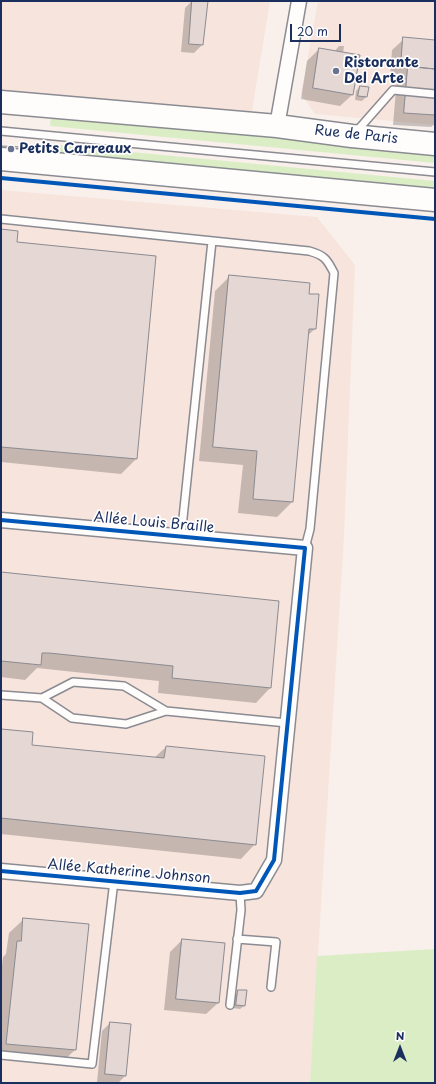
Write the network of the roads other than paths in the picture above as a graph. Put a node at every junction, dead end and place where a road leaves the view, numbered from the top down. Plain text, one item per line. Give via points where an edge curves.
1 (299, 1) edge
2 (435, 94) edge
3 (1, 102) edge
4 (277, 126) junction
5 (1, 131) edge
6 (352, 136) junction
7 (435, 144) edge
8 (1, 159) edge
9 (435, 172) edge
10 (435, 200) edge
11 (1, 219) edge
12 (212, 241) junction
13 (1, 520) edge
14 (181, 537) junction
15 (305, 548) junction
16 (1, 695) edge
17 (42, 698) junction
18 (166, 711) junction
19 (287, 723) junction
20 (1, 871) edge
21 (114, 882) junction
22 (240, 893) junction
23 (237, 939) junction
24 (271, 987) dead end
25 (230, 1005) dead end
26 (1, 1055) edge

1 - 4 street
2 - 6 lane via 394,90
3 - 4 main road, Rue de Paris
4 - 6 main road, Rue de Paris
5 - 9 lane
6 - 7 main road, Rue de Paris
8 - 10 main road
11 - 12 lane
12 - 14 lane
12 - 15 lane via 321,254 334,273 310,529
13 - 14 street, Allée Louis Braille
14 - 15 street, Allée Louis Braille
15 - 19 street
16 - 17 lane
17 - 18 lane via 72,718 126,724
17 - 18 lane via 73,682 124,686
18 - 19 lane
19 - 22 street, Allée Katherine Johnson via 274,860 256,891
20 - 21 street, Allée Katherine Johnson
21 - 22 street, Allée Katherine Johnson
21 - 26 lane via 92,1064
22 - 23 lane via 241,910
23 - 24 lane via 276,942
23 - 25 lane

